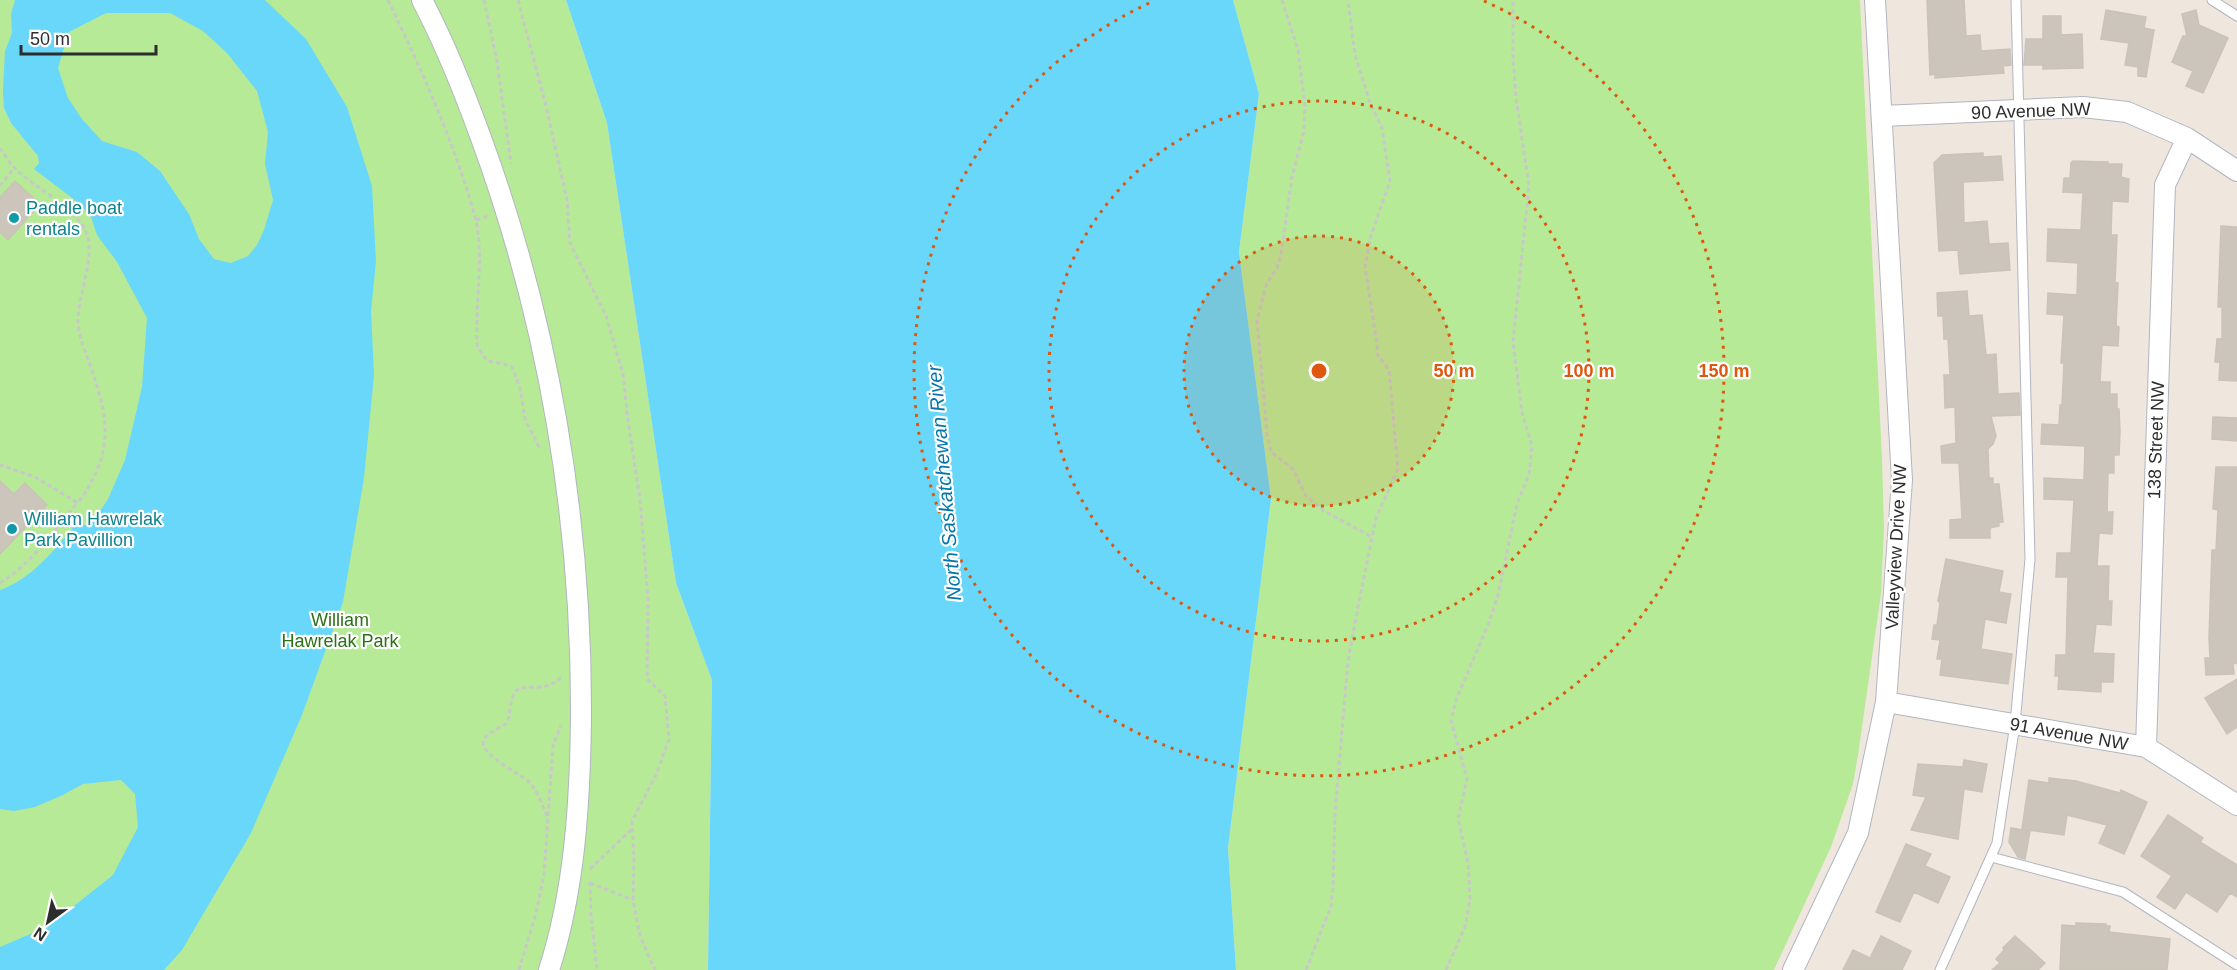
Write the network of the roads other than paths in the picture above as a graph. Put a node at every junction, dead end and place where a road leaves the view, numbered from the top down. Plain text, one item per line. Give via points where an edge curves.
1 (422, 0) edge
2 (1875, 0) edge
3 (2016, 0) edge
4 (2212, 0) edge
5 (2237, 16) edge
6 (2018, 110) junction
7 (1882, 116) junction
8 (2187, 138) junction
9 (2237, 171) edge
10 (1886, 702) junction
11 (2015, 724) junction
12 (2146, 747) junction
13 (2237, 806) edge
14 (1990, 857) junction
15 (2237, 965) edge
16 (549, 970) edge
17 (1793, 970) edge
18 (1940, 970) edge

1 - 16 street via 479,134 524,272 542,349 568,500 580,646 580,756 570,878
2 - 7 street, Valleyview Drive NW
3 - 6 lane
4 - 5 lane
6 - 7 street, 90 Avenue NW
6 - 8 street, 90 Avenue NW via 2083,107 2127,112
6 - 11 lane via 2030,559
7 - 10 street, Valleyview Drive NW via 1902,480
8 - 9 street, 90 Avenue NW
8 - 12 street, 138 Street NW via 2165,185
10 - 11 street, 91 Avenue NW
10 - 17 street, Valleyview Drive NW via 1858,833
11 - 12 street, 91 Avenue NW
11 - 14 lane via 1997,843
12 - 13 street, 91 Avenue NW
14 - 15 lane via 2123,892
14 - 18 lane

